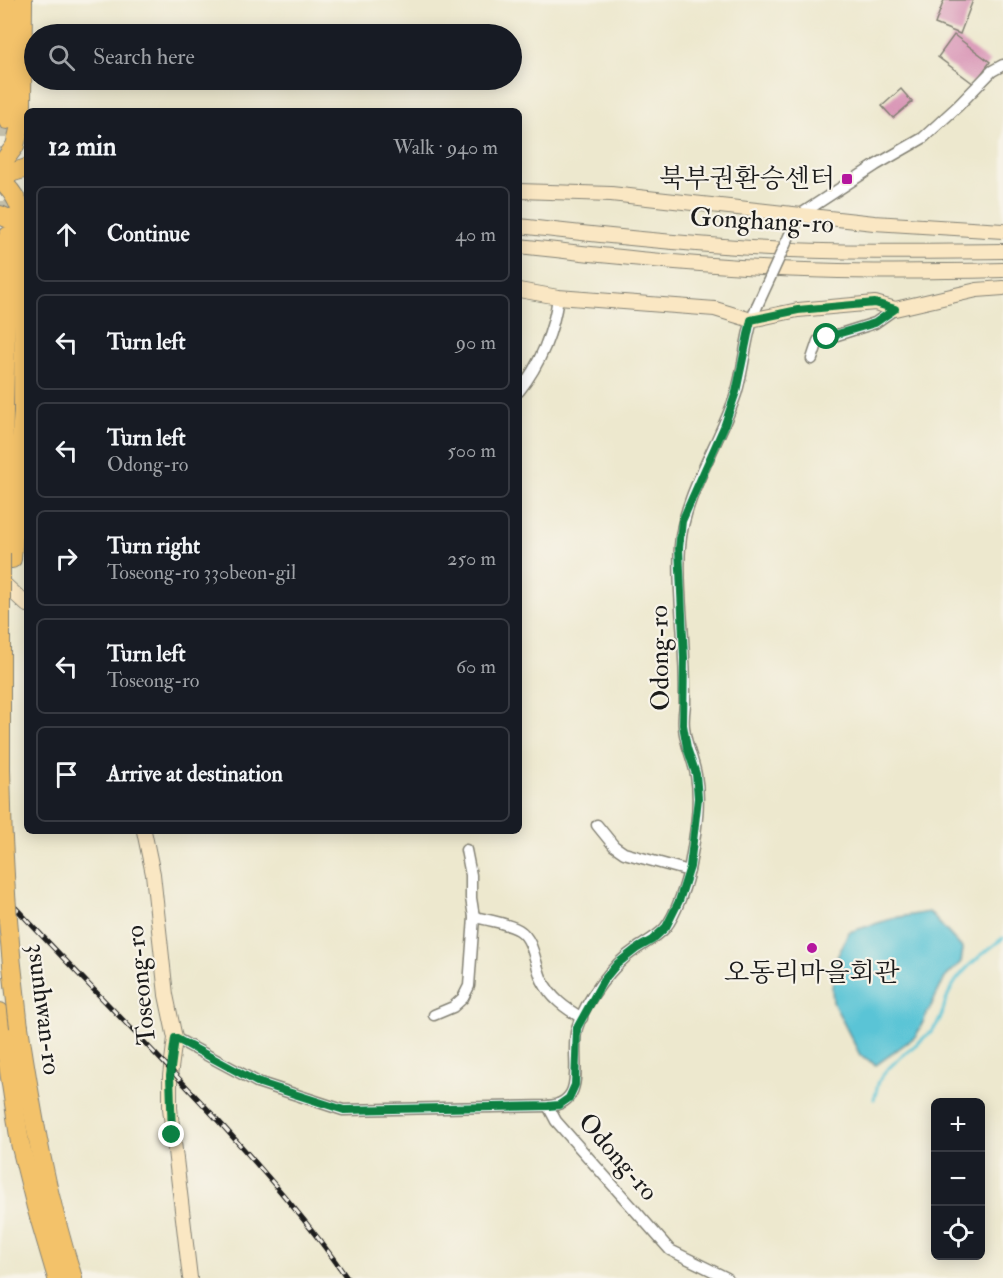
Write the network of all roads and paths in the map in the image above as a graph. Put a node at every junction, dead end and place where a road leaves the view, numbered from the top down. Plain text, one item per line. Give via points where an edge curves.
1 (6, 0) edge
2 (23, 0) edge
3 (1003, 65) edge
4 (16, 120) edge
5 (24, 168) edge
6 (1, 176) edge
7 (24, 188) edge
8 (522, 191) edge
9 (801, 214) junction
10 (0, 215) tunnel mouth
11 (522, 226) edge
12 (1003, 231) edge
13 (16, 234) junction
14 (522, 246) edge
15 (1003, 251) edge
16 (24, 267) edge
17 (1003, 270) edge
18 (1003, 288) edge
19 (522, 291) edge
20 (558, 297) junction
21 (895, 309) junction
22 (751, 320) junction
23 (24, 341) edge
24 (812, 359) dead end
25 (522, 387) edge
26 (7, 556) junction
27 (0, 580) edge
28 (24, 602) edge
29 (5, 609) edge
30 (1, 768) edge
31 (597, 825) dead end
32 (145, 834) edge
33 (466, 850) dead end
34 (689, 871) junction
35 (474, 916) junction
36 (0, 1012) edge
37 (434, 1015) dead end
38 (582, 1018) junction
39 (175, 1038) junction
40 (548, 1106) junction
41 (724, 1277) edge
42 (57, 1278) edge
43 (73, 1278) edge
44 (190, 1278) edge

1 - 4 highway
2 - 4 highway
3 - 9 street via 923,138
4 - 6 highway via 15,146
5 - 6 highway
6 - 7 highway
6 - 13 highway via 21,207
8 - 9 main road via 611,194
9 - 12 main road
9 - 22 street, Odong-ro, bridge
10 - 13 highway via 16,222
11 - 15 main road, Gonghang-ro via 751,248
13 - 16 highway
13 - 26 highway
14 - 17 main road, Gonghang-ro via 760,268
18 - 21 main road
19 - 20 main road
20 - 22 main road via 715,309
20 - 25 street via 542,352
21 - 22 main road via 875,303 798,310
21 - 24 street via 875,323 818,341
22 - 34 street, Odong-ro via 736,392 724,427 682,521 679,548 683,725 698,798
23 - 26 highway via 23,411
26 - 29 highway, 3sunhwan-ro
27 - 28 main road
29 - 30 highway, 3sunhwan-ro
30 - 43 highway, 3sunhwan-ro, bridge via 7,922 19,1027 39,1147
31 - 34 street via 624,853
32 - 39 main road, Toseong-ro
33 - 35 street
34 - 38 street, Odong-ro via 666,927 617,964
35 - 37 street via 469,986 453,1007
35 - 38 street via 520,930 549,992 563,1007
36 - 42 highway, 3sunhwan-ro via 20,1143
38 - 40 street, Odong-ro via 577,1028 575,1085 569,1098
39 - 40 street via 257,1082 344,1110
39 - 44 main road, Toseong-ro via 170,1108
40 - 41 street, Odong-ro via 556,1121 670,1250

